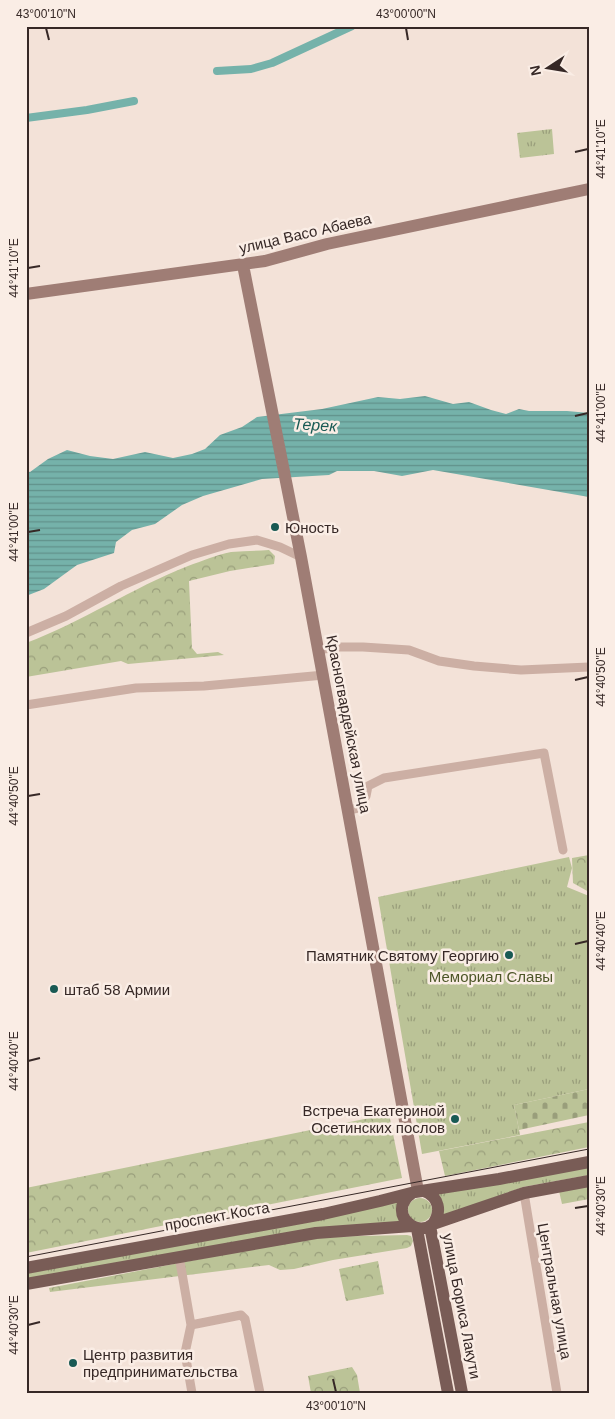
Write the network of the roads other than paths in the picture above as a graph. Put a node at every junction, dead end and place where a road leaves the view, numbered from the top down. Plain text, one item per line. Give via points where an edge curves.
1 (589, 189) edge
2 (243, 264) junction
3 (26, 294) edge
4 (301, 557) junction
5 (26, 633) edge
6 (318, 650) junction
7 (589, 667) edge
8 (324, 676) junction
9 (26, 705) edge
10 (349, 810) junction
11 (563, 850) dead end
12 (589, 1162) edge
13 (589, 1181) edge
14 (418, 1192) junction
15 (524, 1194) junction
16 (432, 1225) junction
17 (414, 1228) junction
18 (180, 1256) junction
19 (26, 1268) edge
20 (26, 1284) edge
21 (191, 1324) junction
22 (192, 1393) edge
23 (260, 1393) edge
24 (448, 1393) edge
25 (462, 1393) edge
26 (557, 1393) edge

1 - 2 main road, улица Васо Абаева
2 - 3 main road, улица Васо Абаева
2 - 4 main road, Красногвардейская улица
4 - 5 street via 257,540 228,544 121,586 66,616
4 - 6 main road, Красногвардейская улица
6 - 7 street via 336,647 409,650 439,661 521,670
6 - 8 main road, Красногвардейская улица
8 - 9 street via 136,688
8 - 10 main road, Красногвардейская улица
10 - 11 street via 358,808 368,786 384,778 544,753
10 - 14 main road, Красногвардейская улица
12 - 14 main road, проспект Коста
13 - 15 main road
14 - 16 main road via 433,1196 438,1204 438,1215
14 - 17 main road via 402,1206 403,1218
14 - 19 main road, проспект Коста via 323,1214
15 - 16 main road
15 - 26 street, Центральная улица
16 - 17 main road
16 - 25 main road, улица Бориса Лакути
17 - 18 main road via 316,1233
17 - 24 main road, улица Бориса Лакути
18 - 20 main road
18 - 21 street
21 - 22 street via 186,1353
21 - 23 street via 240,1316 245,1319

